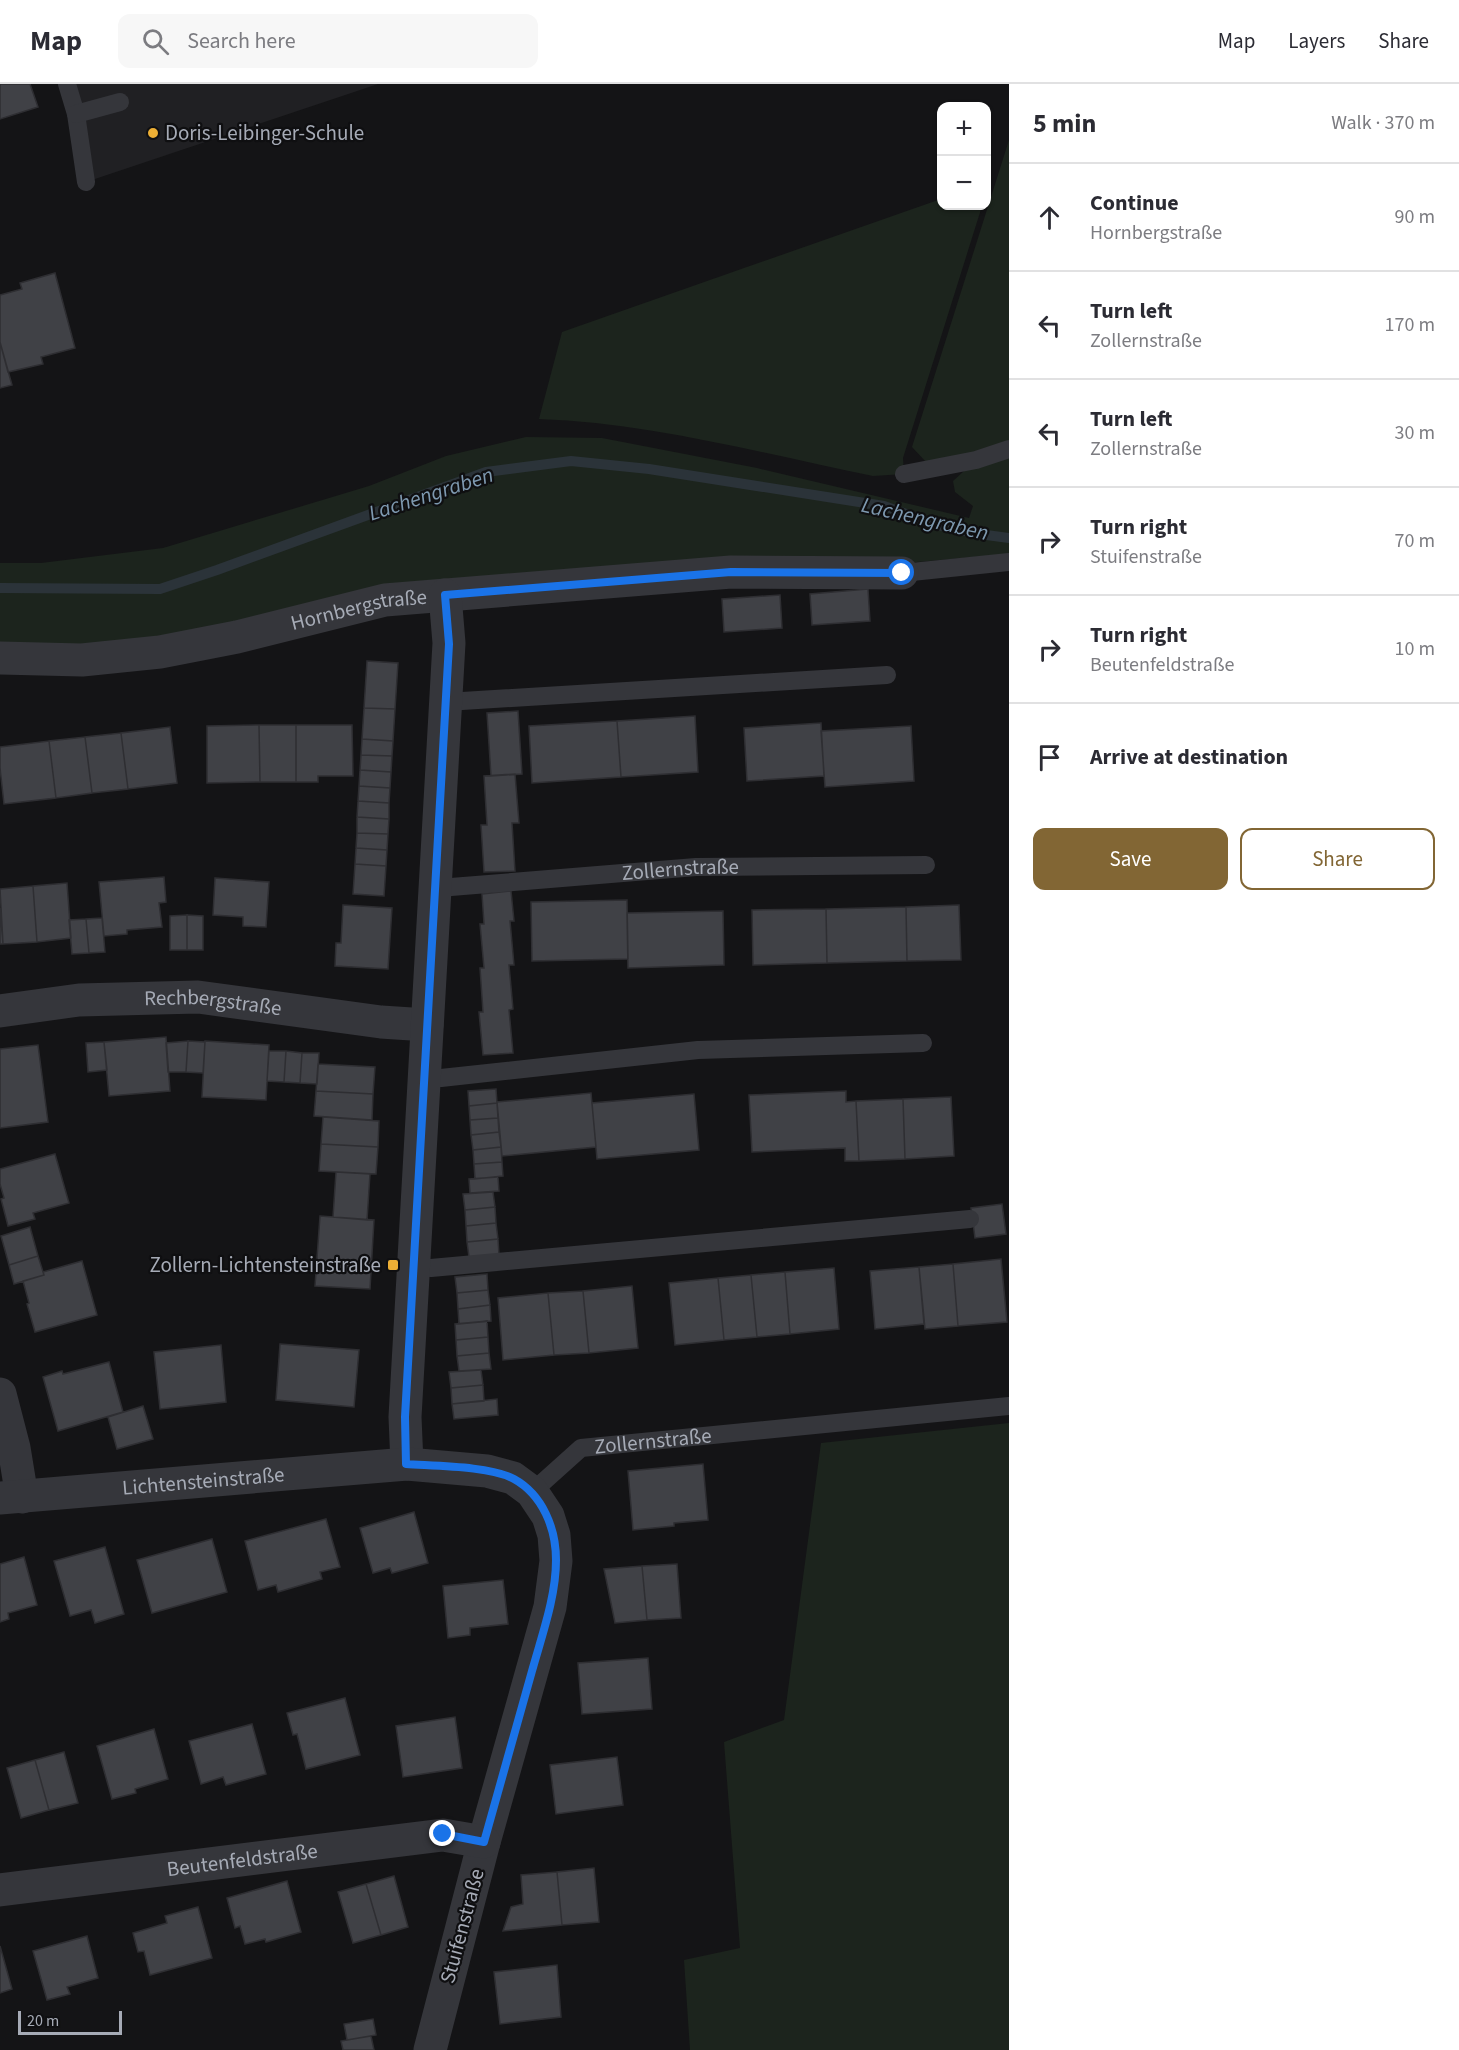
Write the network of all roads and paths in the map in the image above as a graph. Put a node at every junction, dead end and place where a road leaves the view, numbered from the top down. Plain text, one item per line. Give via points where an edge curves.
1 (67, 84) edge
2 (120, 102) dead end
3 (76, 114) junction
4 (86, 182) dead end
5 (1009, 449) edge
6 (904, 474) dead end
7 (1009, 562) edge
8 (902, 573) joint
9 (445, 595) junction
10 (0, 658) edge
11 (887, 675) dead end
12 (446, 702) junction
13 (926, 866) dead end
14 (435, 886) junction
15 (0, 1011) edge
16 (427, 1025) junction
17 (923, 1043) dead end
18 (424, 1078) junction
19 (970, 1219) dead end
20 (413, 1267) junction
21 (0, 1394) edge
22 (1009, 1406) edge
23 (406, 1464) junction
24 (532, 1492) junction
25 (11, 1498) edge
26 (484, 1842) junction
27 (0, 1890) edge
28 (430, 2050) edge

1 - 3 lane
2 - 3 lane
3 - 4 lane
5 - 6 lane via 976,460
7 - 8 lane, Hornbergstraße
8 - 9 street, Hornbergstraße via 731,572
9 - 10 street, Hornbergstraße via 377,601 237,637 160,652 81,660
9 - 12 street via 449,644
11 - 12 lane
12 - 14 street
13 - 14 lane, Zollernstraße via 696,867
14 - 16 street
15 - 16 street, Rechbergstraße via 79,1000 198,997
16 - 18 street
17 - 18 lane via 698,1050
18 - 20 street
19 - 20 lane
20 - 23 street
21 - 25 street via 14,1448
22 - 24 lane, Zollernstraße via 581,1448
23 - 24 street via 487,1471 513,1478
23 - 25 street, Lichtensteinstraße
24 - 26 street, Stuifenstraße via 548,1516 554,1535 556,1561 550,1606
26 - 27 street, Beutenfeldstraße via 443,1834
26 - 28 street, Stuifenstraße

